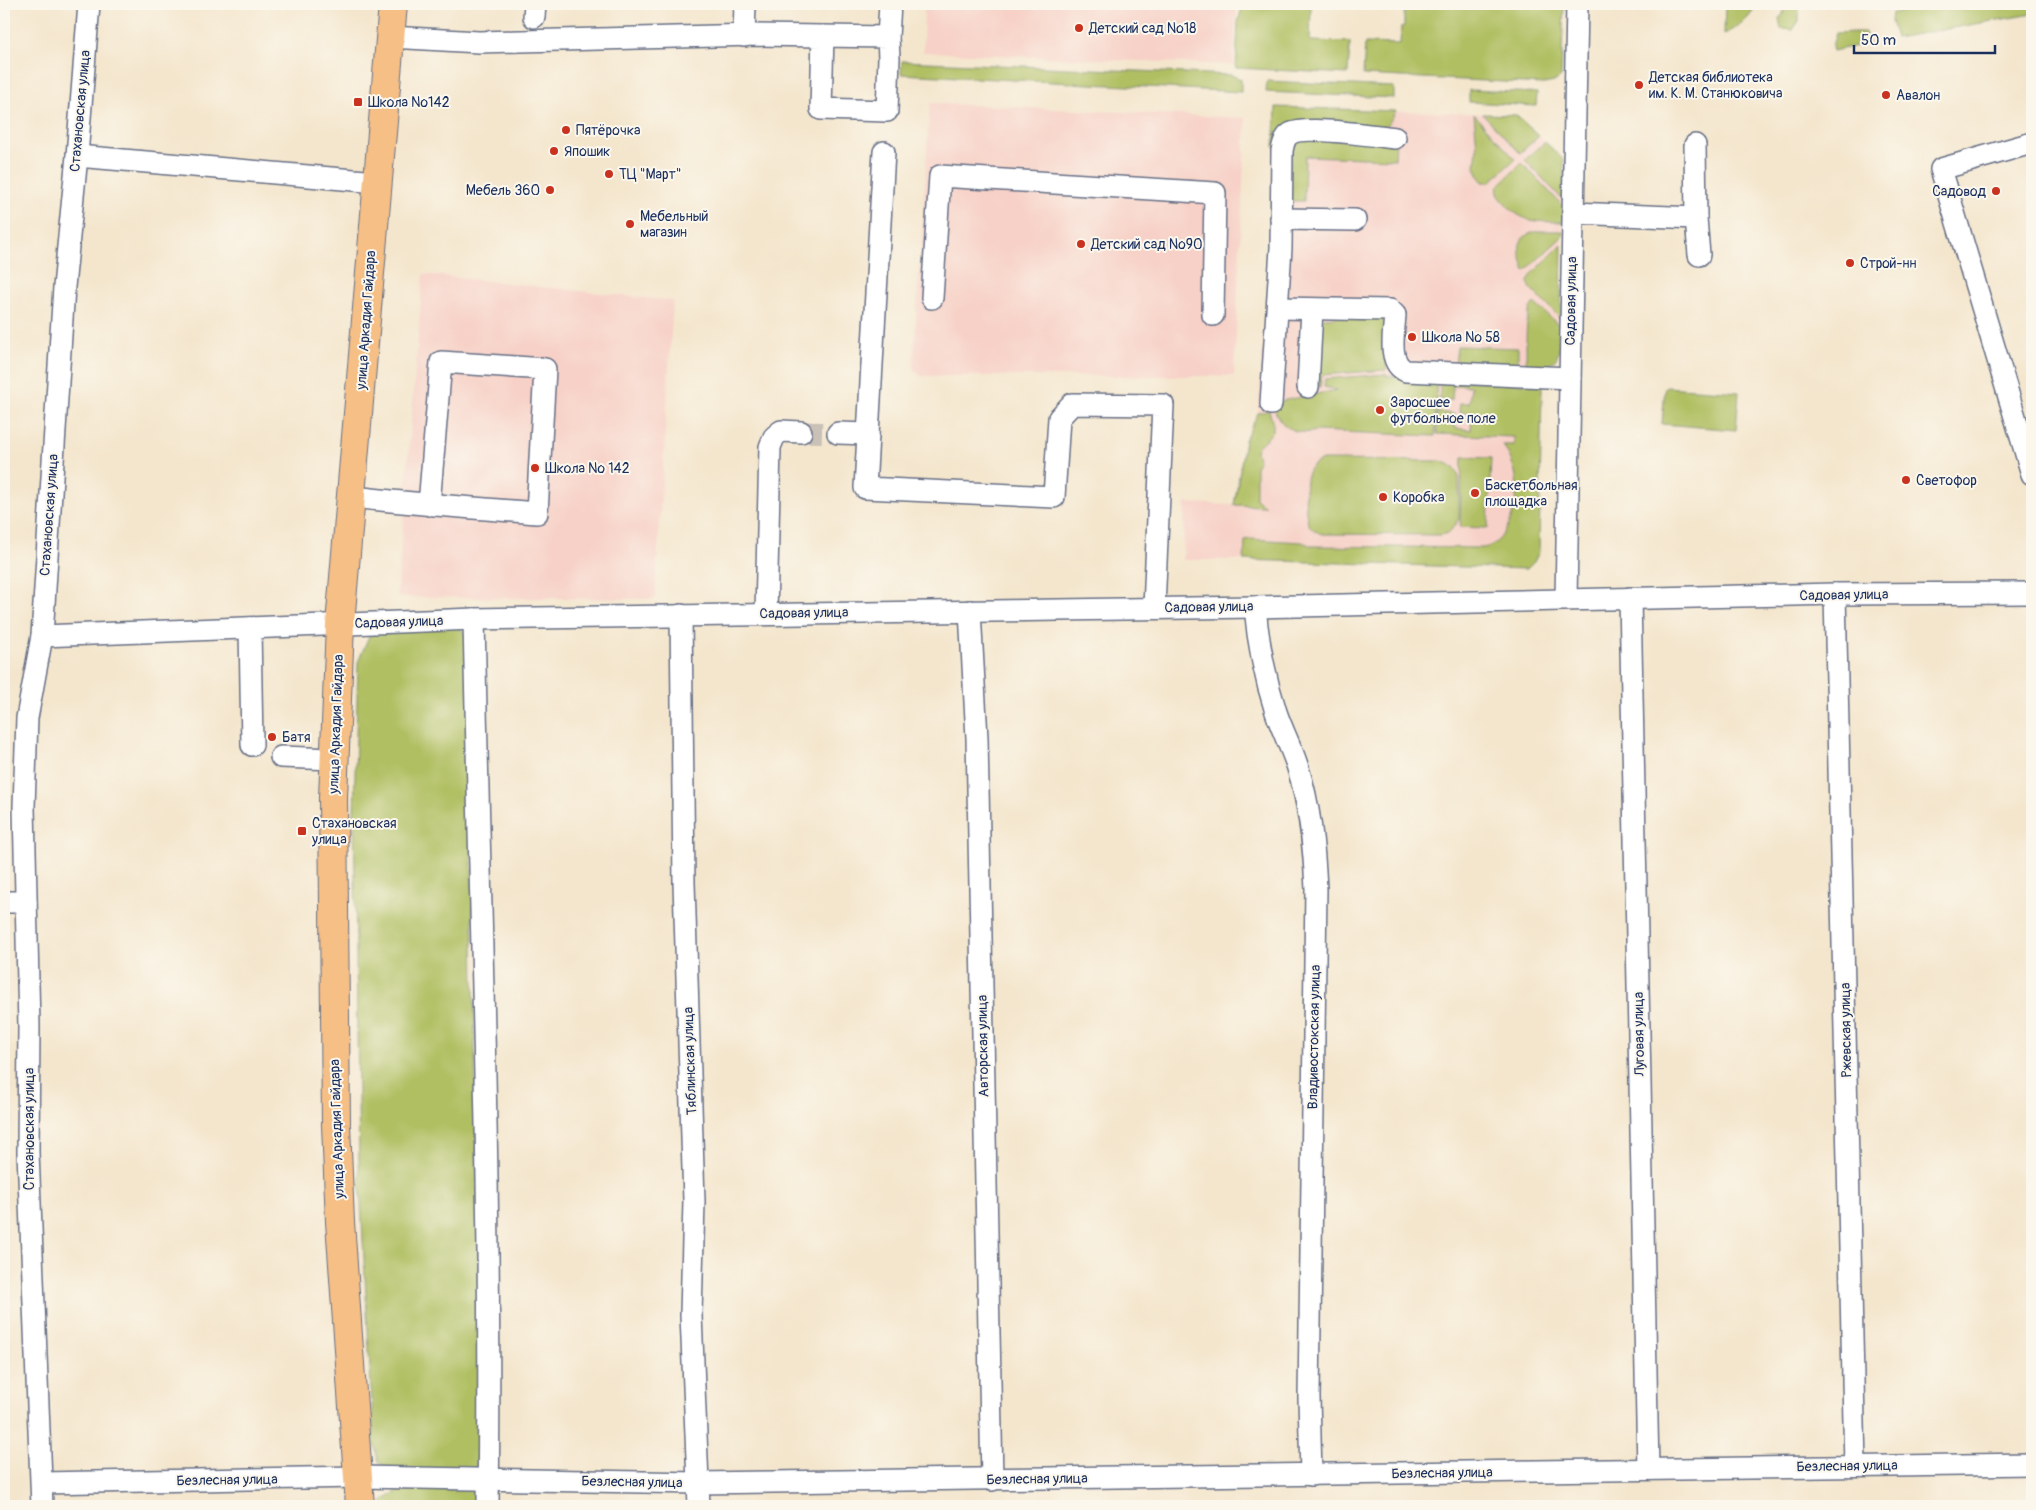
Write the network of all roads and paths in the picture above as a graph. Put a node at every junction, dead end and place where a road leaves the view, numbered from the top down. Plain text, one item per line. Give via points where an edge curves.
1 (89, 4) edge
2 (393, 4) edge
3 (745, 4) edge
4 (890, 4) edge
5 (1577, 4) edge
6 (744, 36) junction
7 (823, 36) junction
8 (390, 37) junction
9 (888, 37) junction
10 (1395, 138) dead end
11 (2032, 143) edge
12 (1695, 145) dead end
13 (884, 152) dead end
14 (77, 156) junction
15 (377, 182) junction
16 (1573, 213) junction
17 (1696, 218) junction
18 (1282, 219) junction
19 (1355, 220) dead end
20 (1699, 255) dead end
21 (932, 298) dead end
22 (1278, 308) junction
23 (1312, 308) junction
24 (1212, 314) dead end
25 (1570, 378) junction
26 (1308, 387) dead end
27 (1271, 404) dead end
28 (801, 432) tunnel mouth
29 (838, 433) tunnel mouth
30 (868, 434) junction
31 (2028, 445) edge
32 (2032, 474) edge
33 (352, 497) junction
34 (429, 505) junction
35 (2032, 593) edge
36 (1835, 594) junction
37 (1630, 598) junction
38 (1566, 599) junction
39 (1255, 607) junction
40 (1154, 608) junction
41 (970, 611) junction
42 (766, 614) junction
43 (682, 615) junction
44 (474, 618) junction
45 (340, 624) junction
46 (250, 628) junction
47 (42, 636) junction
48 (252, 745) dead end
49 (282, 757) dead end
50 (334, 759) junction
51 (4, 902) edge
52 (26, 902) junction
53 (2032, 1464) edge
54 (1855, 1466) junction
55 (1648, 1469) junction
56 (1311, 1475) junction
57 (359, 1477) junction
58 (488, 1480) junction
59 (992, 1480) junction
60 (698, 1483) junction
61 (41, 1500) edge
62 (360, 1506) edge
63 (488, 1506) edge
64 (699, 1506) edge

1 - 14 street, Стахановская улица
2 - 8 main road, улица Аркадия Гайдара
3 - 6 street
4 - 9 street
5 - 16 street, Садовая улица
6 - 7 street
6 - 8 street via 479,42
7 - 9 street
7 - 9 street via 821,108 887,111
8 - 15 main road, улица Аркадия Гайдара
10 - 18 street via 1330,131 1290,134 1282,151
11 - 31 street via 1941,169
12 - 17 street
13 - 30 street
14 - 15 street
14 - 47 street, Стахановская улица via 64,287
15 - 33 main road, улица Аркадия Гайдара
16 - 17 street
16 - 25 street, Садовая улица
17 - 20 street
18 - 19 street
18 - 22 street
21 - 24 street via 940,176 1215,194
22 - 23 street
22 - 27 street
23 - 25 street via 1392,312 1395,315 1394,361 1406,372
23 - 26 street
25 - 38 street, Садовая улица
28 - 42 street via 781,431 770,447
29 - 30 street
30 - 40 street via 865,488 1054,497 1059,418 1072,404 1163,405
31 - 32 street
33 - 34 street
33 - 45 main road, улица Аркадия Гайдара
34 - 34 street via 537,513 545,369 442,362
35 - 36 street, Садовая улица
36 - 37 street, Садовая улица
36 - 54 street, Ржевская улица
37 - 38 street, Садовая улица
37 - 55 street, Луговая улица
38 - 39 street, Садовая улица
39 - 40 street, Садовая улица
39 - 56 street, Владивостокская улица via 1263,662 1276,712 1297,765 1314,843
40 - 41 street, Садовая улица
41 - 42 street, Садовая улица
41 - 59 street, Авторская улица via 976,738
42 - 43 street, Садовая улица
43 - 44 street, Садовая улица
43 - 60 street, Тяблинская улица via 684,883 694,1201 691,1315
44 - 45 street, Садовая улица
44 - 58 street via 484,1059
45 - 46 street, Садовая улица
45 - 50 main road, улица Аркадия Гайдара
46 - 47 street, Садовая улица
46 - 48 street
47 - 52 street, Стахановская улица via 27,718 24,807
49 - 50 street
50 - 57 main road, улица Аркадия Гайдара via 332,830 340,1222
51 - 52 street
52 - 61 street, Стахановская улица via 28,1162
53 - 54 street, Безлесная улица
54 - 55 street, Безлесная улица
55 - 56 street, Безлесная улица
56 - 59 street, Безлесная улица
57 - 58 street, Безлесная улица
57 - 61 street, Безлесная улица
57 - 62 main road, улица Аркадия Гайдара
58 - 60 street, Безлесная улица
58 - 63 street
59 - 60 street, Безлесная улица
60 - 64 street, Тяблинская улица

